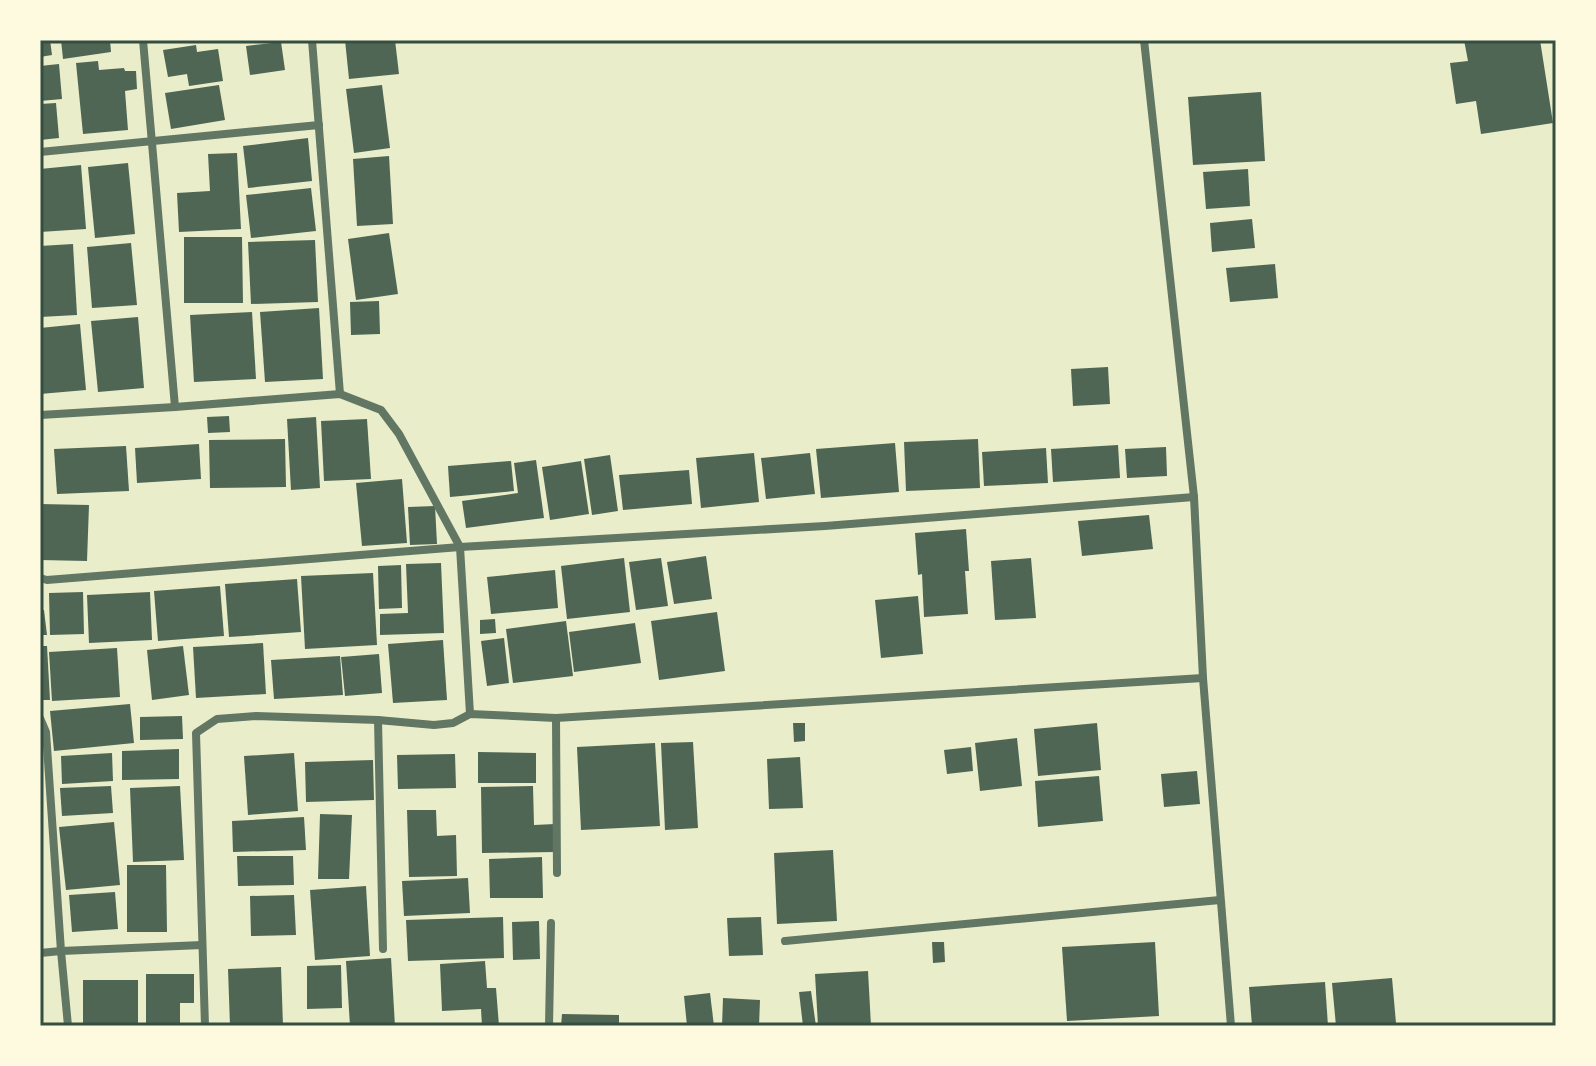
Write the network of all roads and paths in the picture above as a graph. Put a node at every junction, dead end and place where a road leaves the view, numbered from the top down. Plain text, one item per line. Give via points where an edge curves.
1 (143, 40) edge
2 (312, 40) edge
3 (1144, 40) edge
4 (319, 125) junction
5 (150, 141) junction
6 (40, 152) edge
7 (340, 394) junction
8 (175, 407) junction
9 (40, 415) edge
10 (1194, 497) junction
11 (460, 547) junction
12 (40, 578) edge
13 (1203, 678) junction
14 (470, 714) junction
15 (40, 718) edge
16 (556, 718) junction
17 (378, 720) junction
18 (557, 873) dead end
19 (1220, 900) junction
20 (551, 923) dead end
21 (785, 941) dead end
22 (202, 945) junction
23 (383, 949) dead end
24 (61, 951) junction
25 (40, 953) edge
26 (68, 1026) edge
27 (205, 1026) edge
28 (549, 1026) edge
29 (1231, 1026) edge

1 - 5 street
2 - 4 street
3 - 10 street
4 - 5 street
4 - 7 street
5 - 6 street
5 - 8 street
7 - 8 street
7 - 11 street via 381,410
8 - 9 street
10 - 11 street
10 - 13 street
11 - 12 street
11 - 14 street
13 - 16 street
13 - 19 street
14 - 16 street
14 - 17 street via 434,725
15 - 24 street via 46,732
16 - 18 street
17 - 22 street via 256,716 217,719 196,733
17 - 23 street
19 - 21 street
19 - 29 street
20 - 28 street
22 - 24 street
22 - 27 street
24 - 25 street
24 - 26 street

